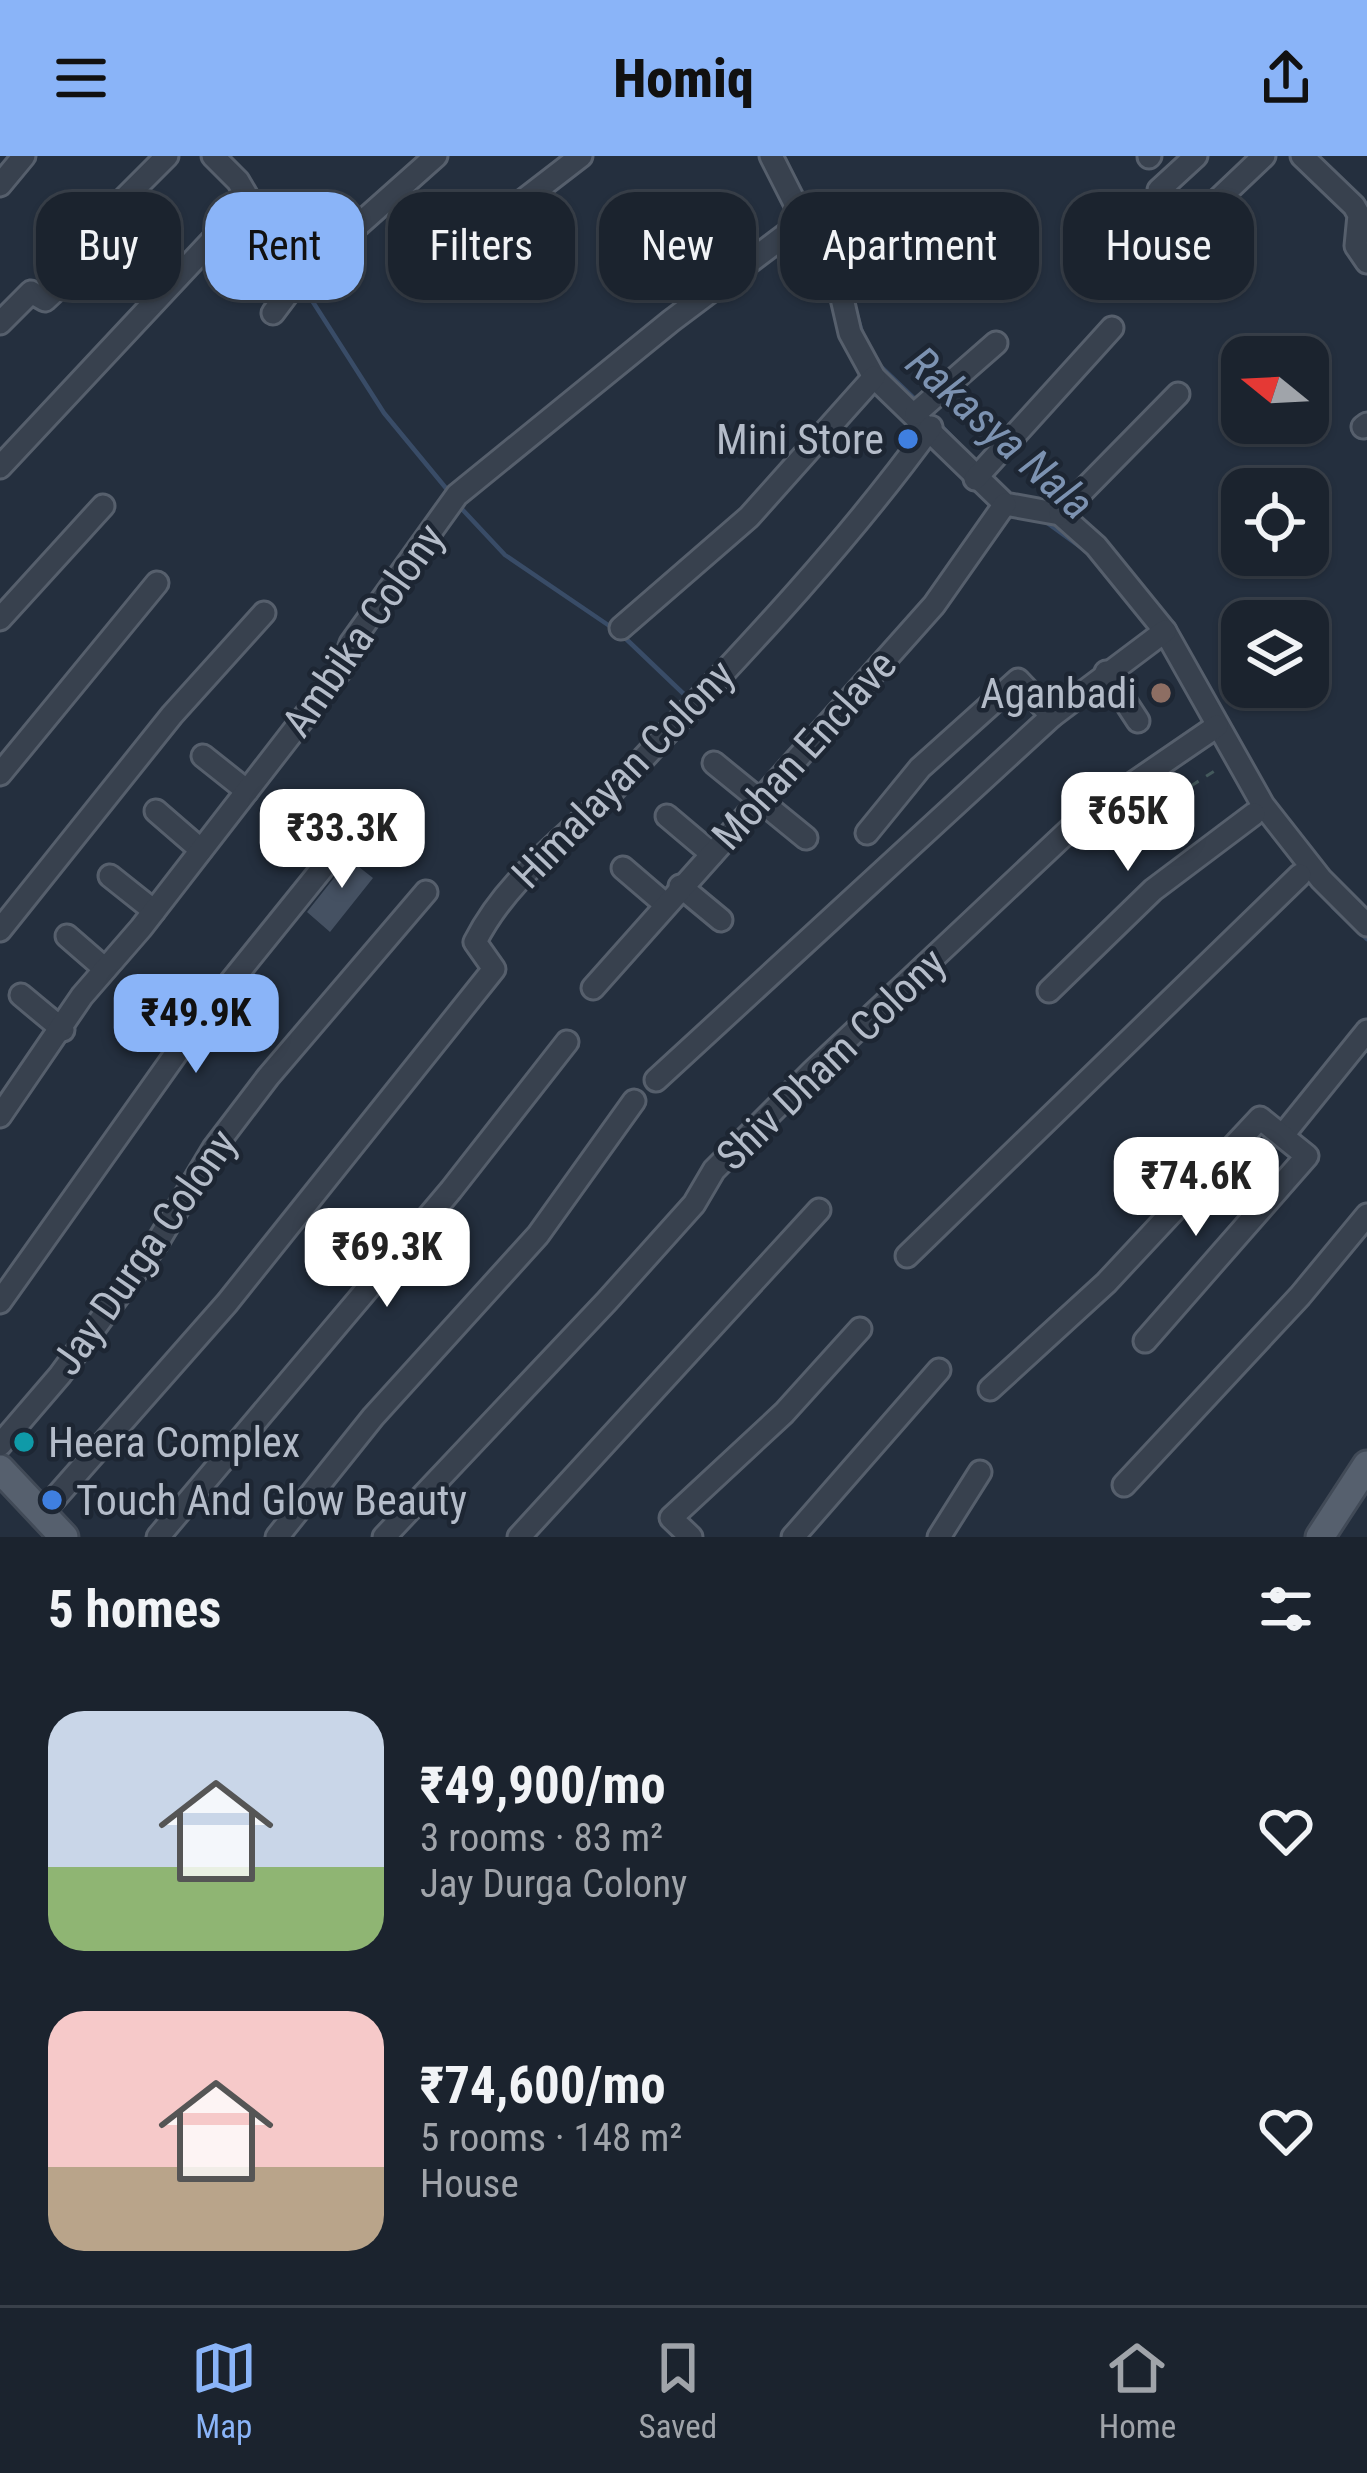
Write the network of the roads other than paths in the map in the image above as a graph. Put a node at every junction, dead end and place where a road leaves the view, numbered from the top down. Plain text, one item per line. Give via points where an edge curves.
1 (24, 156) edge
2 (167, 156) edge
3 (213, 156) edge
4 (436, 156) edge
5 (581, 156) edge
6 (771, 156) edge
7 (1196, 156) edge
8 (1264, 156) edge
9 (1301, 156) edge
10 (0, 184) edge
11 (1159, 190) dead end
12 (531, 192) edge
13 (789, 192) edge
14 (1226, 192) edge
15 (1363, 224) edge
16 (780, 239) edge
17 (1367, 262) edge
18 (839, 300) edge
19 (273, 313) dead end
20 (0, 323) edge
21 (1112, 328) dead end
22 (996, 343) dead end
23 (874, 377) junction
24 (1178, 394) dead end
25 (923, 412) junction
26 (0, 467) edge
27 (982, 473) junction
28 (103, 506) dead end
29 (1021, 506) junction
30 (1060, 514) junction
31 (157, 583) dead end
32 (264, 613) dead end
33 (0, 619) edge
34 (620, 628) dead end
35 (1165, 631) junction
36 (1106, 672) junction
37 (1052, 716) junction
38 (1138, 721) dead end
39 (1217, 726) junction
40 (203, 756) dead end
41 (713, 763) dead end
42 (0, 774) edge
43 (247, 791) junction
44 (759, 800) junction
45 (156, 811) dead end
46 (1254, 814) junction
47 (667, 816) dead end
48 (359, 823) dead end
49 (867, 833) dead end
50 (806, 838) dead end
51 (201, 850) junction
52 (712, 854) junction
53 (623, 868) dead end
54 (1300, 874) junction
55 (110, 876) dead end
56 (426, 892) dead end
57 (673, 895) junction
58 (1340, 898) junction
59 (154, 911) junction
60 (721, 920) dead end
61 (1367, 925) edge
62 (0, 930) edge
63 (67, 936) dead end
64 (105, 969) junction
65 (593, 988) dead end
66 (1049, 991) dead end
67 (21, 995) dead end
68 (63, 1030) junction
69 (1367, 1031) edge
70 (567, 1042) dead end
71 (656, 1080) dead end
72 (634, 1101) dead end
73 (0, 1116) edge
74 (1283, 1135) junction
75 (819, 1210) dead end
76 (1367, 1215) edge
77 (907, 1256) dead end
78 (0, 1302) edge
79 (860, 1329) dead end
80 (1145, 1340) dead end
81 (938, 1370) dead end
82 (990, 1389) dead end
83 (1, 1465) edge
84 (1367, 1465) edge
85 (980, 1472) dead end
86 (1124, 1485) dead end
87 (49, 1528) edge
88 (158, 1537) edge
89 (277, 1537) edge
90 (384, 1537) edge
91 (519, 1537) edge
92 (691, 1537) edge
93 (793, 1537) edge
94 (938, 1537) edge
95 (1320, 1537) edge

1 - 10 street
2 - 20 street via 85,238 94,254 45,300 33,291
3 - 26 street via 252,205
4 - 19 street via 300,277
5 - 12 street
6 - 13 street
7 - 11 street
8 - 14 street
9 - 15 street
15 - 17 street via 1356,246
16 - 43 street, Ambika Colony via 457,495 351,643 344,668
18 - 23 street
21 - 27 street
22 - 25 street
23 - 25 street
23 - 34 street via 748,517
24 - 30 street
25 - 27 street
25 - 87 street, Himalayan Colony via 825,564 502,897 475,942 494,969
27 - 29 street
28 - 33 street
29 - 30 street
29 - 44 street, Mohan Enclave
30 - 35 street
31 - 42 street
32 - 62 street
35 - 36 street
35 - 39 street
36 - 37 street
36 - 38 street
37 - 49 street via 1018,680 920,768
37 - 71 street
39 - 46 street via 1213,742
39 - 58 street via 1263,805
39 - 90 street, Shiv Dham Colony via 1081,819 813,1071
40 - 43 street
41 - 44 street
43 - 51 street, Ambika Colony
44 - 50 street
44 - 52 street, Mohan Enclave
45 - 51 street
46 - 54 street
46 - 66 street via 1153,890
47 - 52 street
48 - 78 street via 200,1020
51 - 59 street, Ambika Colony
52 - 57 street, Mohan Enclave
53 - 57 street
54 - 58 street via 1319,893
54 - 77 street
55 - 59 street
56 - 83 street, Jay Durga Colony via 214,1148
57 - 60 street
57 - 65 street, Mohan Enclave
58 - 61 street
59 - 64 street, Ambika Colony
63 - 64 street
64 - 68 street, Ambika Colony
67 - 68 street
68 - 73 street, Ambika Colony
69 - 74 street
70 - 88 street
72 - 89 street via 538,1235 358,1434
74 - 80 street via 1307,1156
74 - 82 street via 1260,1118 1106,1283
75 - 91 street
76 - 86 street
79 - 92 street via 671,1518
81 - 93 street
83 - 87 main road
84 - 95 main road
85 - 94 street

